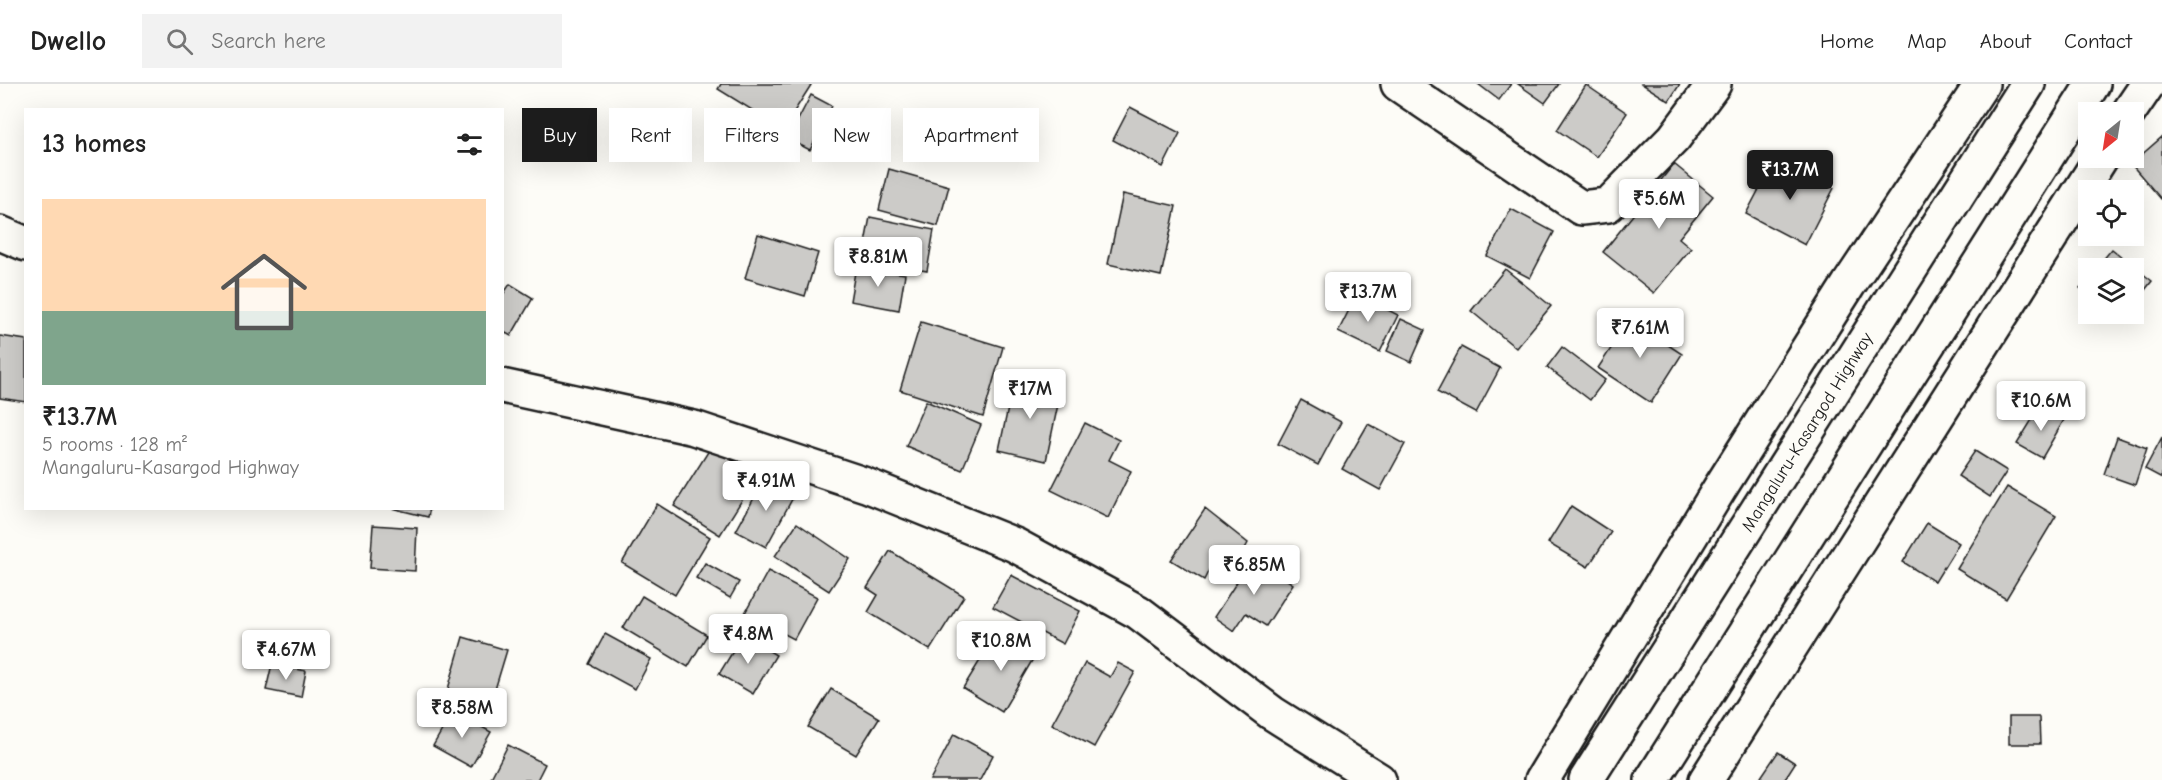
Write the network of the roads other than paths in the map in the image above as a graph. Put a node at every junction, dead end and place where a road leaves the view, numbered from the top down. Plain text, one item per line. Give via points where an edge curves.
1 (1398, 84) edge
2 (1714, 84) edge
3 (1982, 84) edge
4 (2028, 84) edge
5 (2093, 84) edge
6 (2148, 84) edge
7 (2136, 102) edge
8 (2095, 168) edge
9 (0, 233) edge
10 (24, 243) edge
11 (504, 386) edge
12 (1379, 780) edge
13 (1542, 780) edge
14 (1586, 780) edge
15 (1652, 780) edge
16 (1706, 780) edge

1 - 2 main road via 1581,208 1608,205 1674,138
3 - 13 main road via 1720,488
4 - 14 main road, Mangaluru-Kasargod Highway
5 - 15 main road
6 - 7 main road
8 - 16 main road
9 - 10 main road
11 - 12 main road via 694,428 866,485 1015,545 1138,612 1272,713

